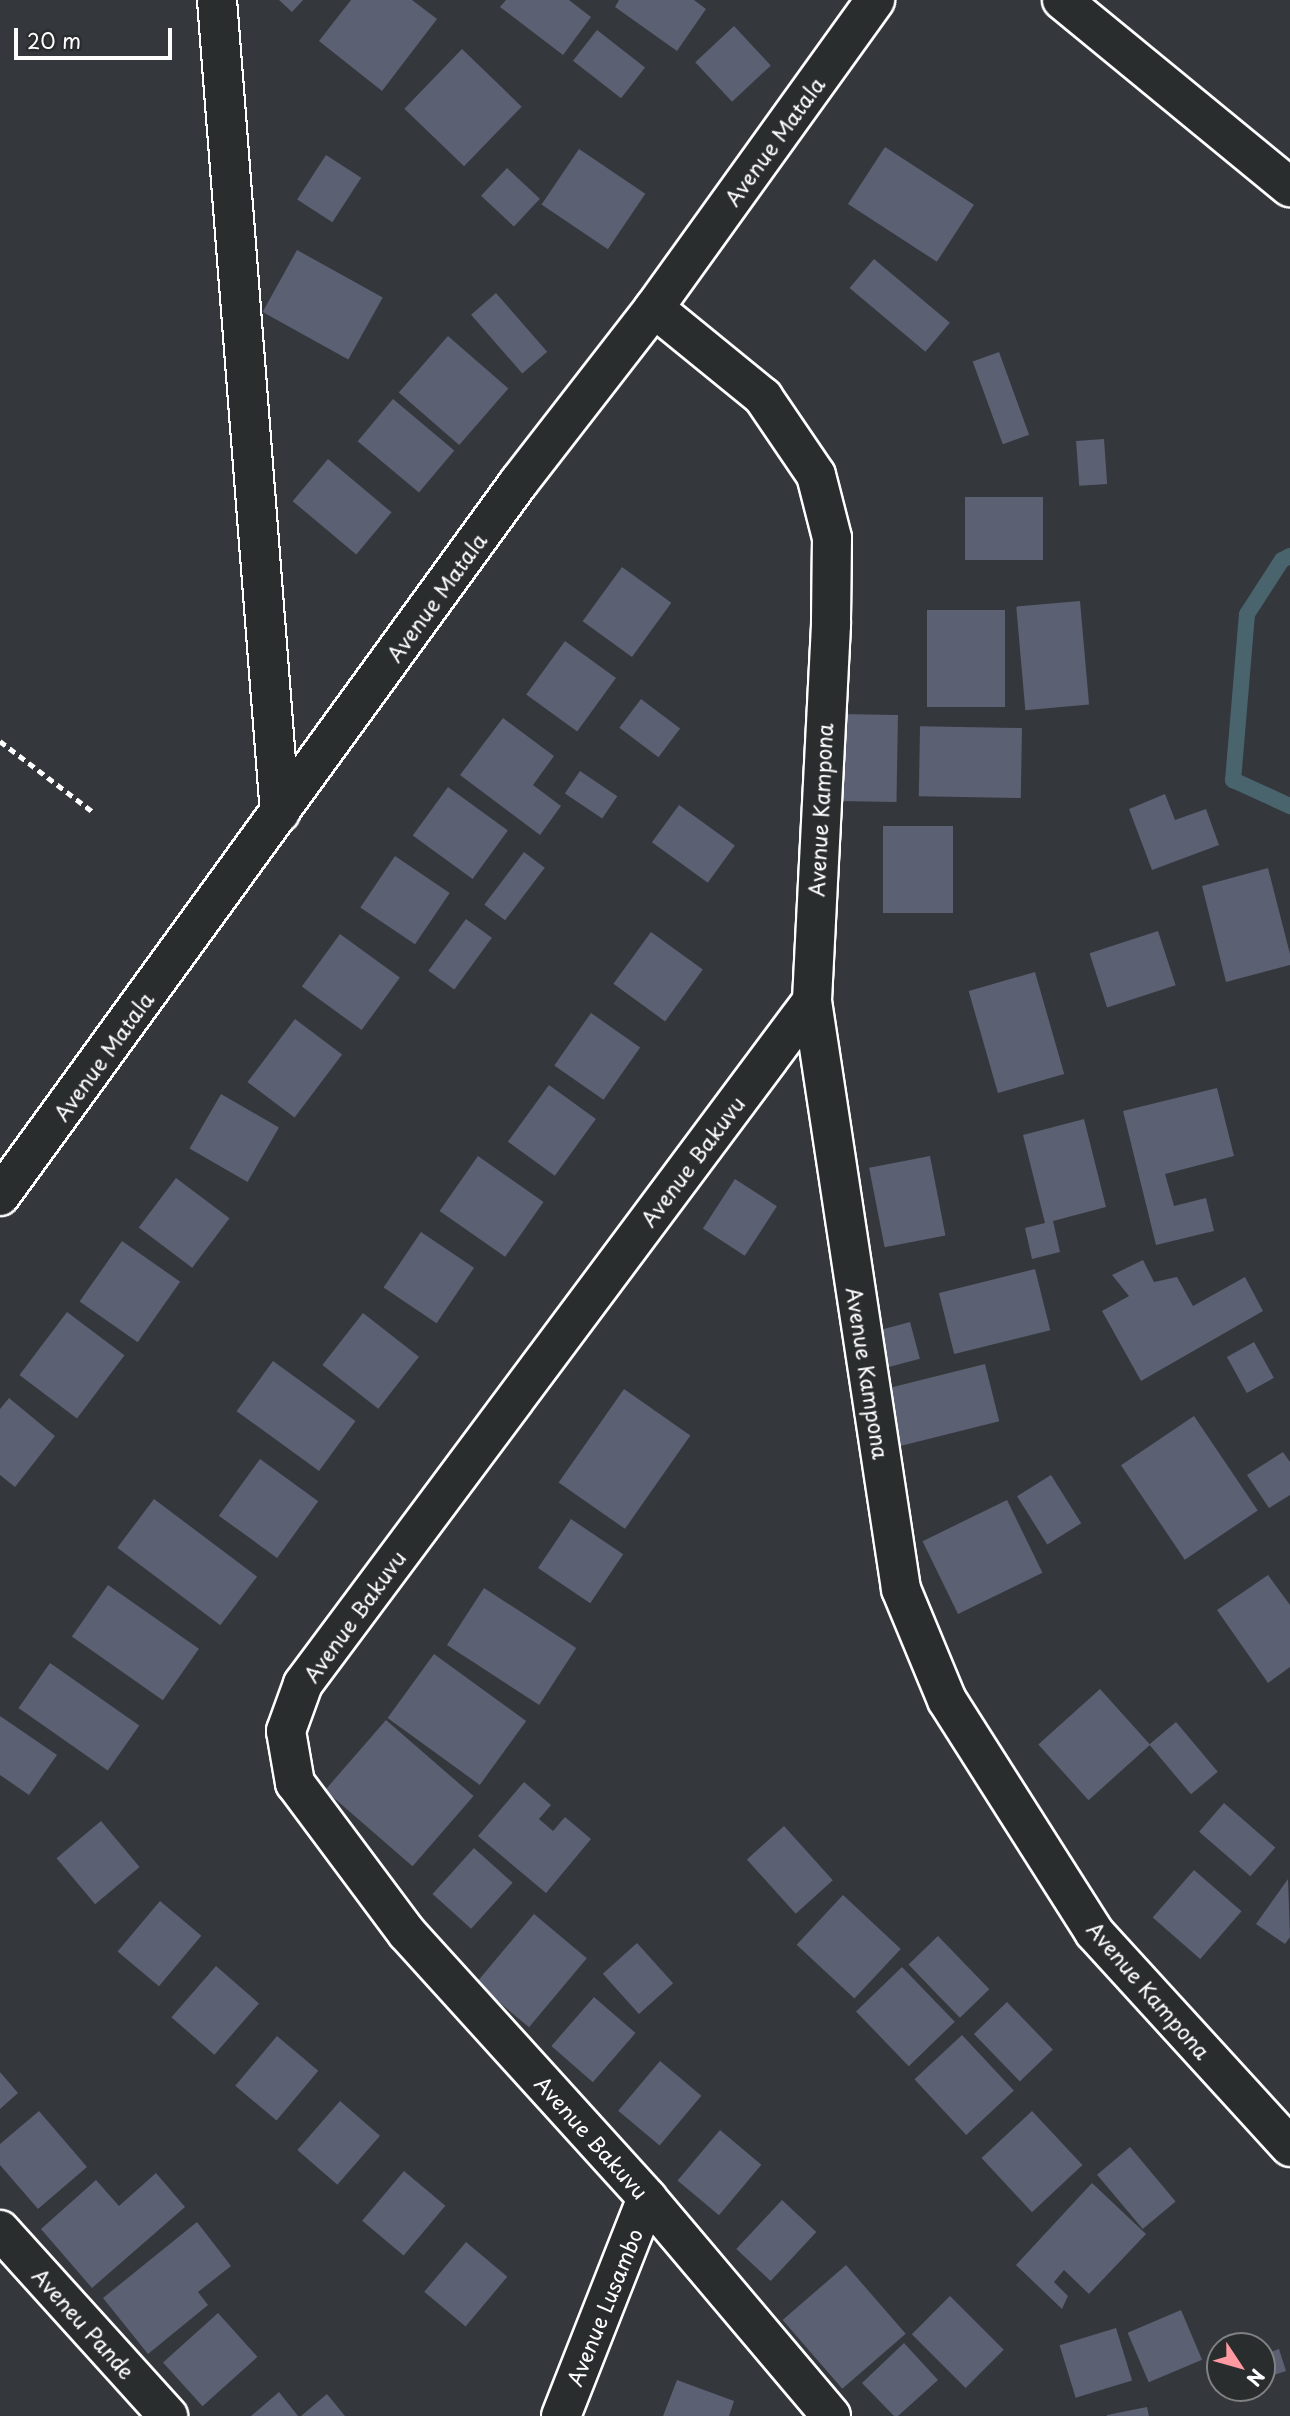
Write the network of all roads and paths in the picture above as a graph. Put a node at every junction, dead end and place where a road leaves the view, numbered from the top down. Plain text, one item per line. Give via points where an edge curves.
1 (217, 0) edge
2 (875, 0) edge
3 (1062, 0) edge
4 (1290, 187) edge
5 (654, 307) junction
6 (0, 741) edge
7 (92, 811) dead end
8 (280, 813) junction
9 (811, 1001) junction
10 (0, 1196) edge
11 (1290, 2147) edge
12 (647, 2198) junction
13 (0, 2230) edge
14 (168, 2416) edge
15 (561, 2416) edge
16 (831, 2416) edge

1 - 8 street
2 - 5 street, Avenue Matala
3 - 4 street
5 - 8 street, Avenue Matala via 519,482
5 - 9 street, Avenue Kampona via 763,397 816,475 832,538
6 - 7 path
8 - 10 street, Avenue Matala
9 - 11 street, Avenue Kampona via 901,1589 947,1700 1094,1932
9 - 12 street, Avenue Bakuvu via 303,1684 286,1731 295,1783 407,1933
12 - 15 street, Avenue Lusambo
12 - 16 street, Avenue Bakuvu
13 - 14 street, Aveneu Pande

